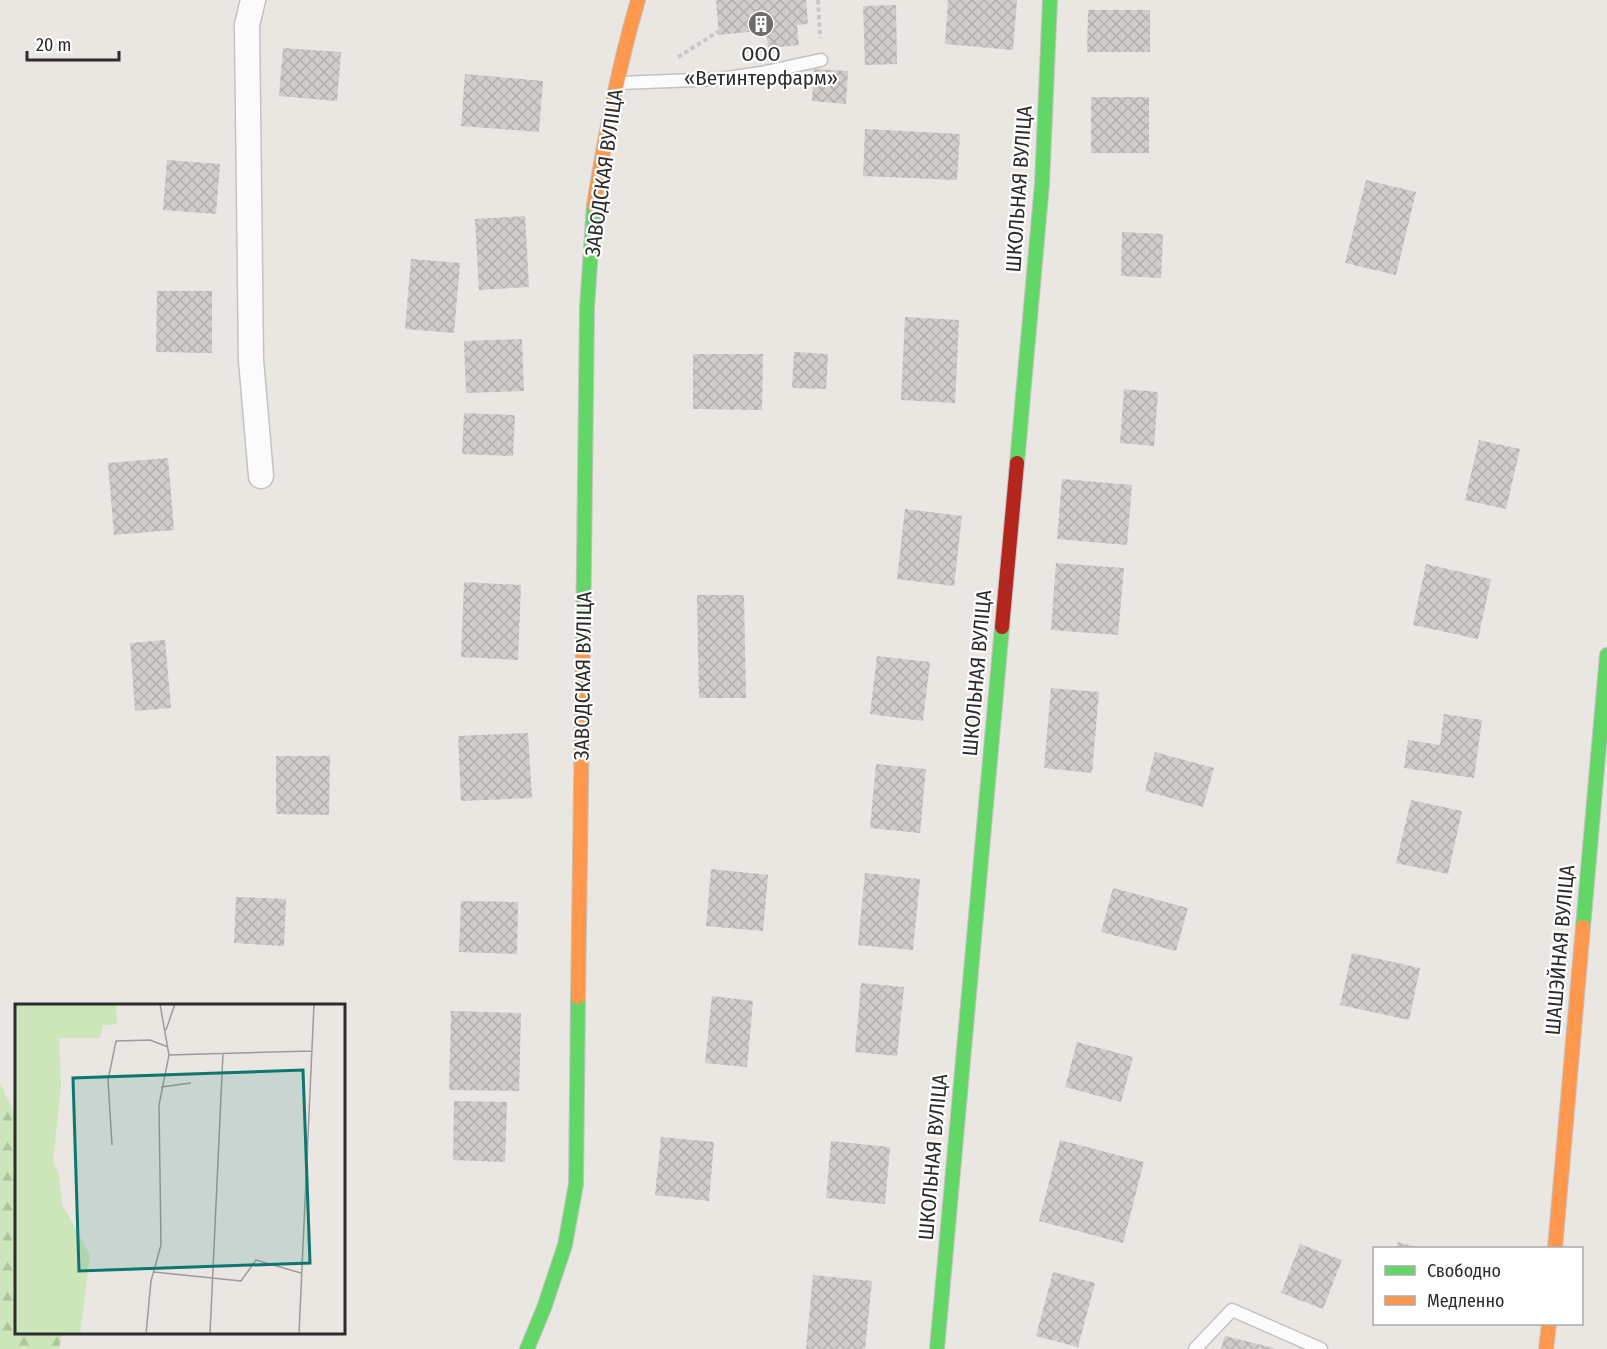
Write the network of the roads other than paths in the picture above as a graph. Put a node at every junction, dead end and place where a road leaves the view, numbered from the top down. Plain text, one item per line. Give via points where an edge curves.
1 (252, 0) edge
2 (638, 0) edge
3 (1050, 0) edge
4 (820, 60) road end
5 (616, 83) junction
6 (261, 476) dead end
7 (1607, 655) edge
8 (1555, 1247) edge
9 (1549, 1325) edge
10 (527, 1349) edge
11 (937, 1349) edge
12 (1195, 1349) edge
13 (1321, 1349) edge
14 (1546, 1349) edge

1 - 6 street via 247,25 251,360
2 - 5 street, ЗАВОДСКАЯ ВУЛІЦА
3 - 11 street, ШКОЛЬНАЯ ВУЛІЦА via 1042,184
4 - 5 lane via 720,79
5 - 10 street, ЗАВОДСКАЯ ВУЛІЦА via 593,211 587,308 576,1184 565,1245
7 - 8 street, ШАШЭЙНАЯ ВУЛІЦА
9 - 14 street
12 - 13 lane via 1232,1310

